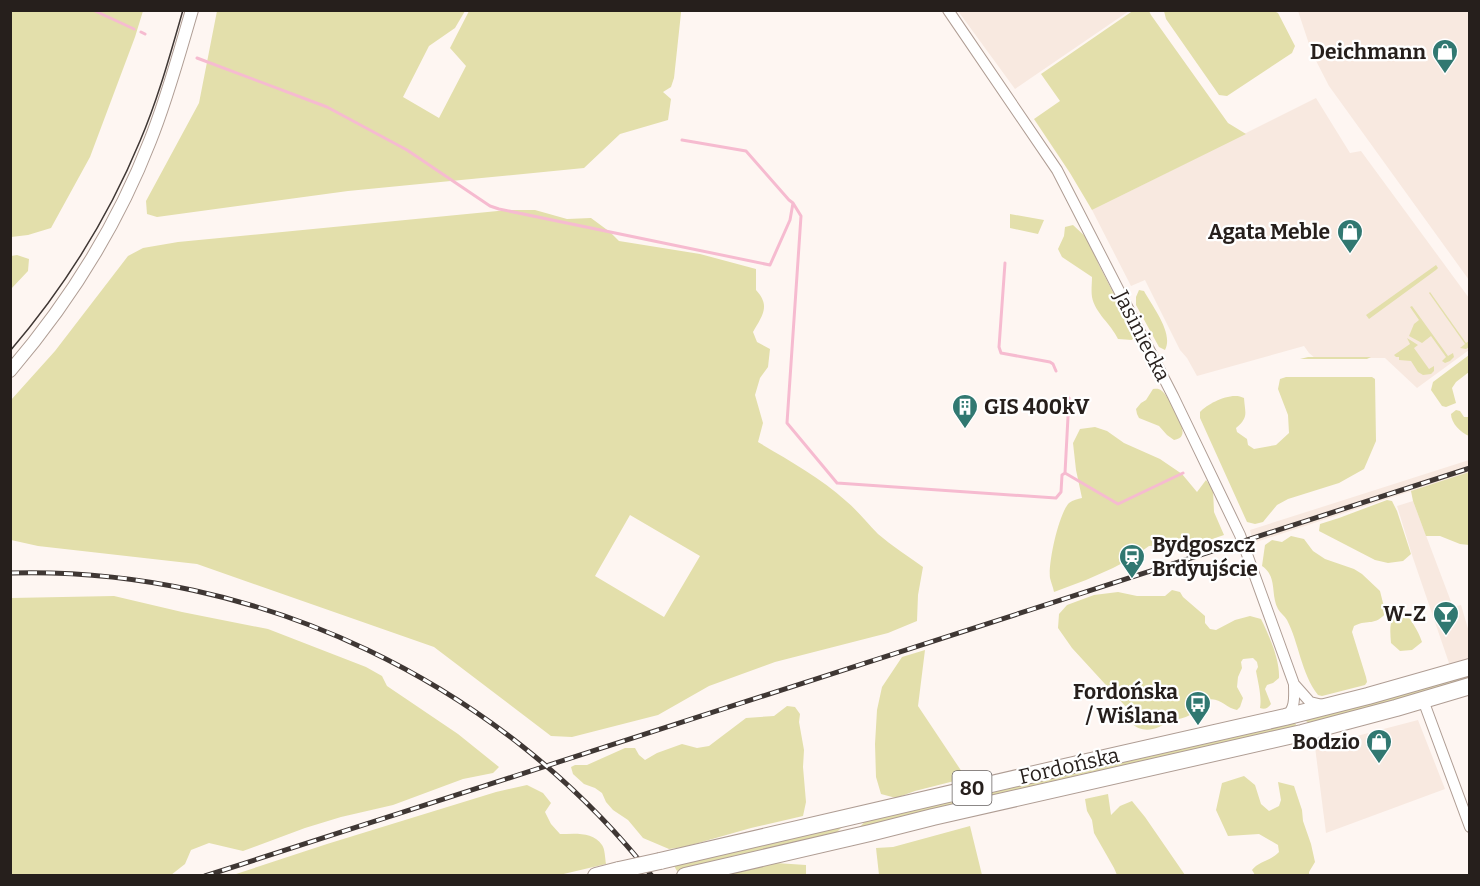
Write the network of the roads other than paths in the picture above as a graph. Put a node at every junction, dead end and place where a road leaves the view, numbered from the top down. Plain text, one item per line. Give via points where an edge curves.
1 (192, 10) edge
2 (948, 10) edge
3 (10, 371) edge
4 (1470, 667) edge
5 (1294, 684) junction
6 (1470, 686) edge
7 (1423, 700) junction
8 (1337, 704) junction
9 (1285, 717) junction
10 (1470, 827) edge
11 (596, 876) edge
12 (685, 876) edge

1 - 3 street via 158,122 117,214 68,296
2 - 5 street, Jasiniecka via 1042,147 1070,195 1240,535
4 - 8 main road, Fordońska / 80
5 - 8 street, Jasiniecka via 1310,702
5 - 9 street, Jasiniecka via 1292,711
6 - 7 main road, Fordońska / 80
7 - 10 street
7 - 12 main road, Fordońska / 80 via 1302,733
8 - 9 main road, Fordońska / 80
9 - 11 main road, Fordońska / 80, bridge

